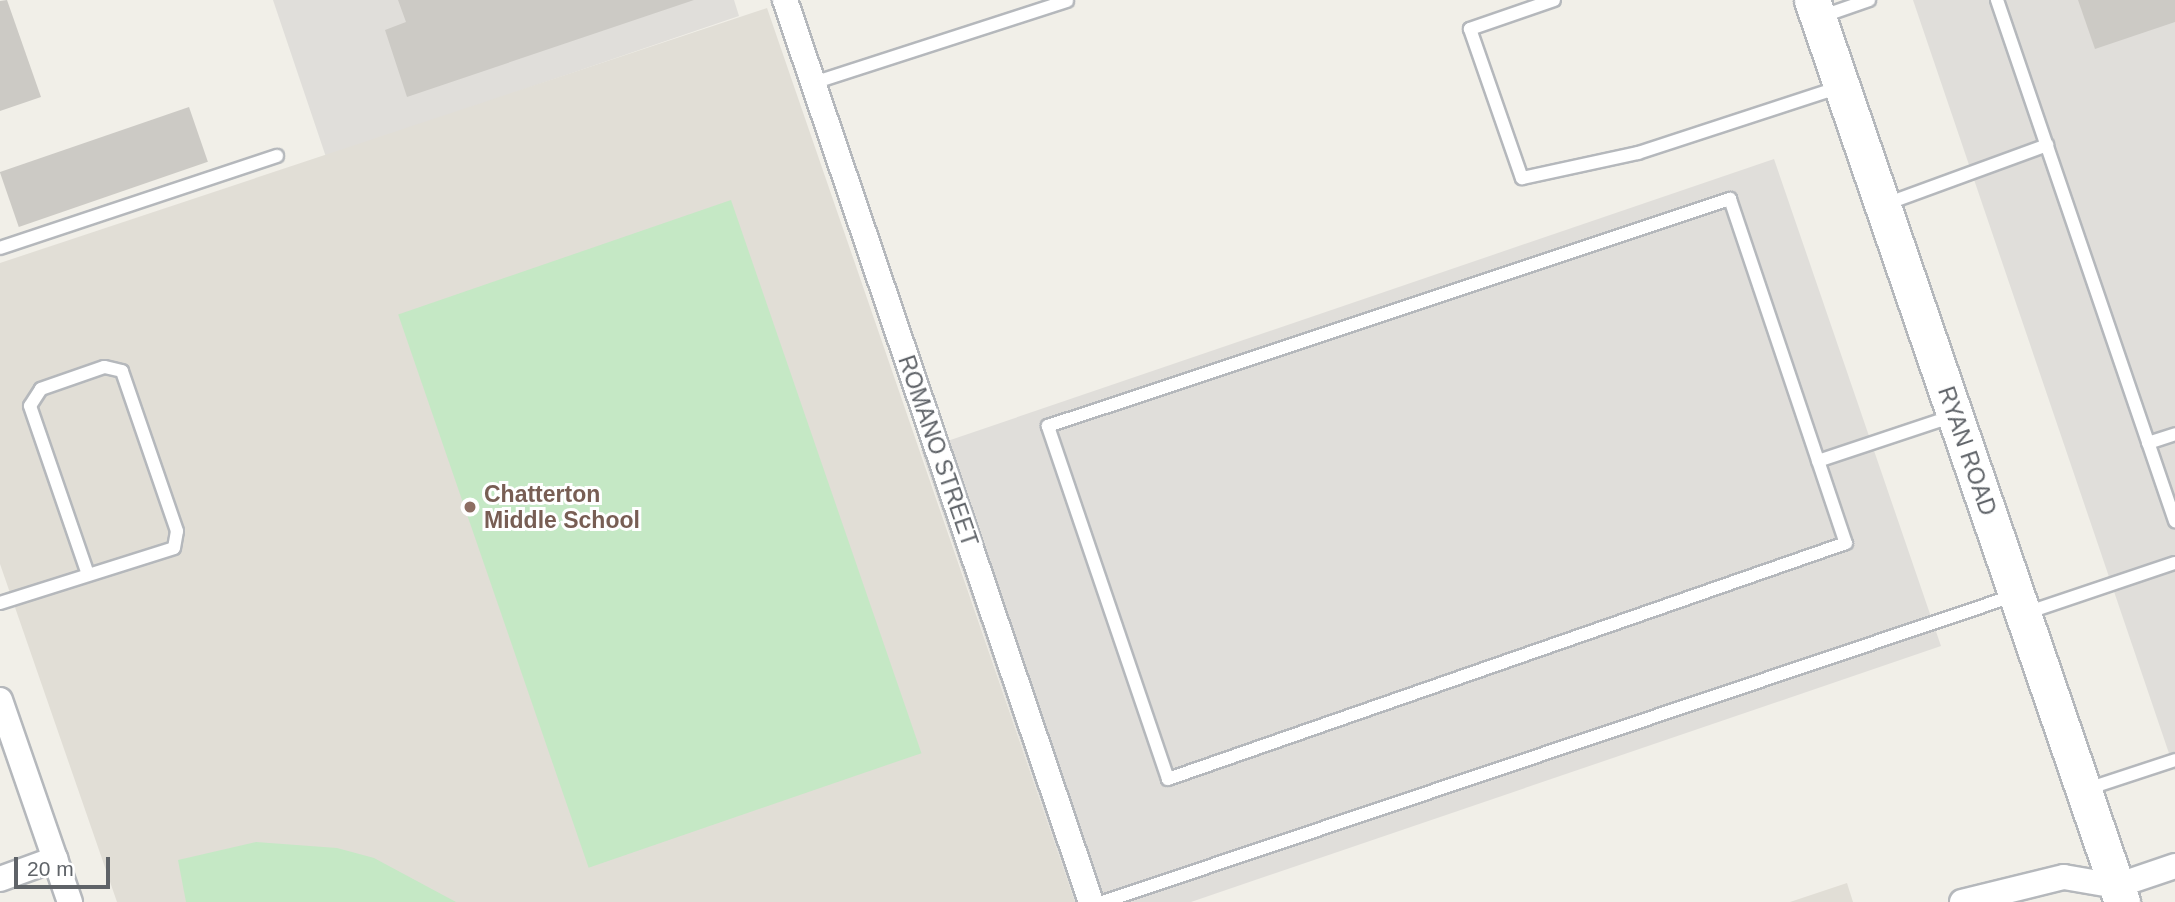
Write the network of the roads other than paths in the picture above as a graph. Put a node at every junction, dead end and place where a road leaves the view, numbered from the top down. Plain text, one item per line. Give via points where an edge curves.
1 (785, 0) edge
2 (1554, 0) edge
3 (1869, 0) edge
4 (1997, 0) edge
5 (1067, 1) edge
6 (1815, 9) edge
7 (813, 83) junction
8 (1842, 86) junction
9 (2047, 145) junction
10 (277, 156) dead end
11 (1883, 205) junction
12 (0, 248) edge
13 (1955, 416) junction
14 (2175, 434) edge
15 (2148, 443) junction
16 (1818, 461) junction
17 (2175, 521) edge
18 (2175, 563) edge
19 (88, 574) junction
20 (0, 603) edge
21 (2020, 604) junction
22 (0, 699) edge
23 (2175, 760) edge
24 (2083, 790) junction
25 (55, 859) junction
26 (2175, 866) edge
27 (0, 879) edge
28 (2119, 894) edge
29 (70, 902) edge
30 (1091, 902) edge
31 (1103, 902) edge
32 (1962, 902) edge

1 - 7 street, ROMANO STREET
2 - 8 lane via 1470,29 1522,178 1638,153
3 - 6 lane
4 - 9 lane
5 - 7 lane
6 - 8 main road, RYAN ROAD
7 - 30 street, ROMANO STREET
8 - 11 main road, RYAN ROAD
9 - 11 lane
9 - 15 lane
10 - 12 lane
11 - 13 main road, RYAN ROAD
13 - 16 lane
13 - 21 main road, RYAN ROAD
14 - 15 lane
15 - 17 lane
16 - 16 lane via 1730,199 1048,426 1168,779 1846,543
18 - 21 lane
19 - 19 lane via 174,548 177,531 121,371 104,367 41,389 30,407
19 - 20 lane
21 - 24 main road, RYAN ROAD
21 - 31 lane
22 - 25 street
23 - 24 lane
24 - 28 main road, RYAN ROAD
25 - 27 street
25 - 29 street
26 - 28 street
28 - 32 street via 2064,877

